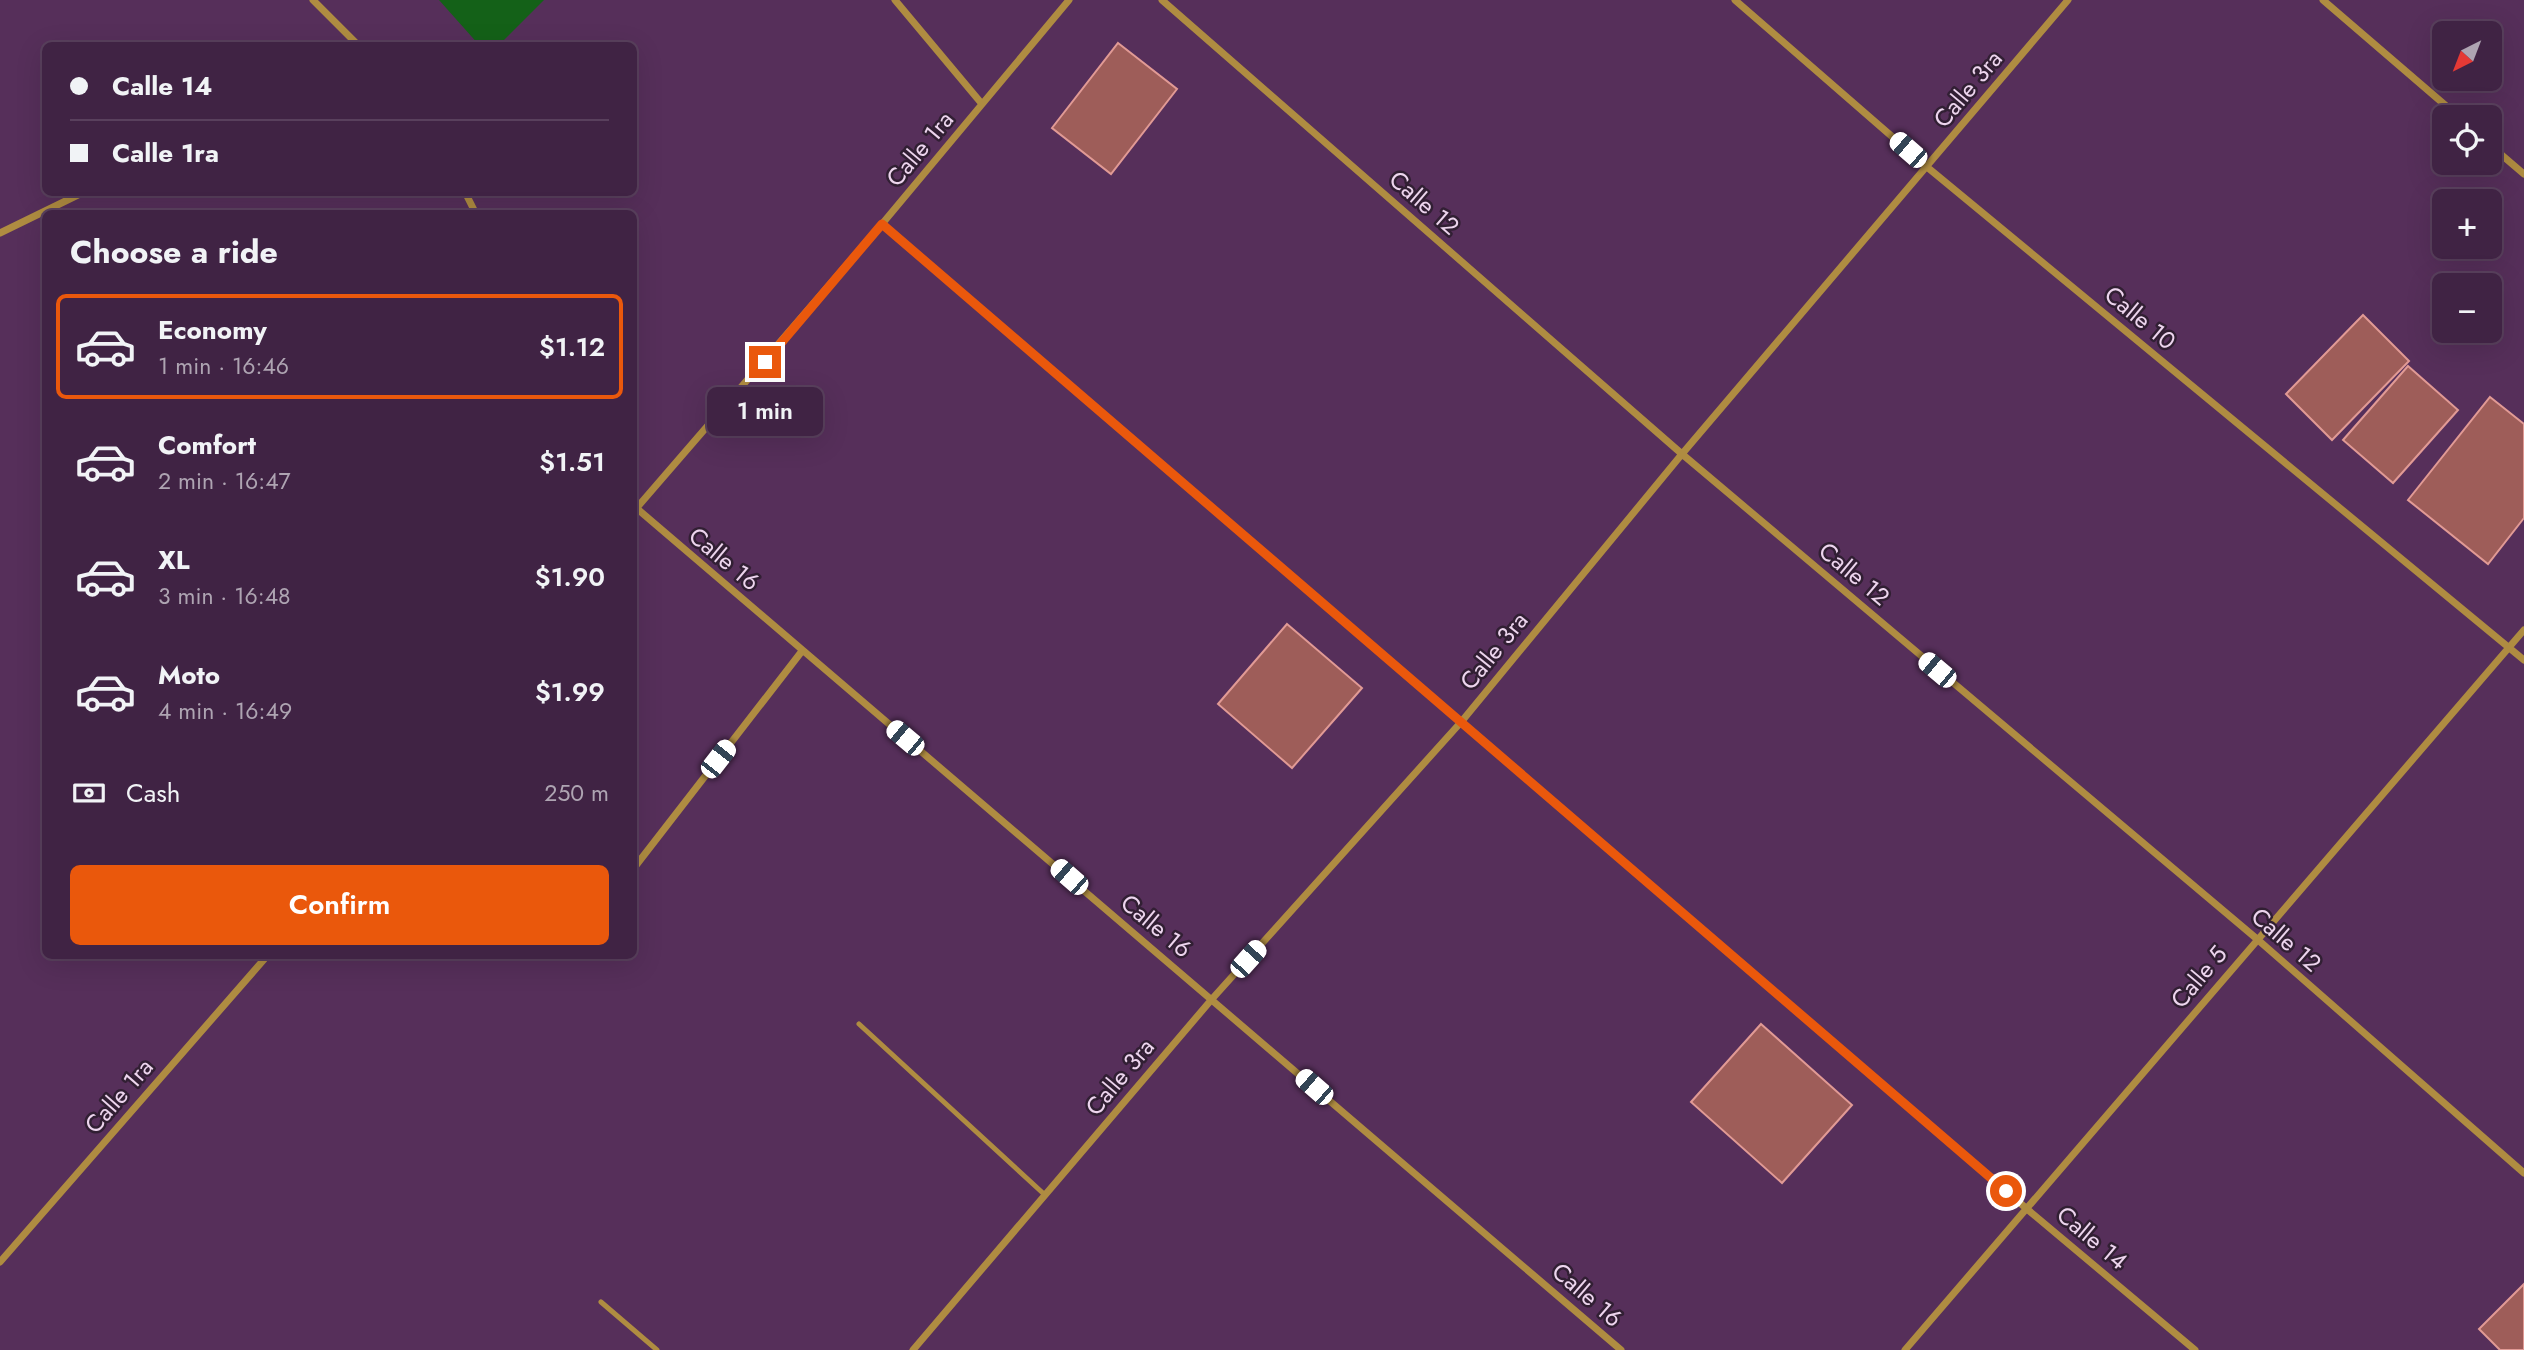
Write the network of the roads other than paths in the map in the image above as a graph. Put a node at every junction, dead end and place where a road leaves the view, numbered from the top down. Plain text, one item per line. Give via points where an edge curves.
1 (313, 0) edge
2 (895, 0) edge
3 (1069, 0) edge
4 (1162, 0) edge
5 (1735, 0) edge
6 (2068, 0) edge
7 (2323, 0) edge
8 (355, 42) edge
9 (982, 104) junction
10 (2445, 105) edge
11 (2502, 155) edge
12 (1927, 167) junction
13 (2524, 174) edge
14 (76, 196) edge
15 (47, 210) edge
16 (42, 212) edge
17 (882, 224) junction
18 (0, 233) edge
19 (1682, 454) junction
20 (637, 506) edge
21 (637, 512) edge
22 (2524, 630) edge
23 (2510, 648) junction
24 (802, 651) junction
25 (2524, 660) edge
26 (1462, 722) junction
27 (637, 864) edge
28 (2257, 939) junction
29 (264, 959) edge
30 (1212, 999) junction
31 (859, 1024) dead end
32 (2524, 1172) edge
33 (1045, 1195) junction
34 (2027, 1209) junction
35 (0, 1262) edge
36 (601, 1302) dead end
37 (657, 1350) edge
38 (913, 1350) edge
39 (1621, 1350) edge
40 (1905, 1350) edge
41 (2195, 1350) edge

1 - 8 street
2 - 9 street
3 - 9 street, Calle 1ra
4 - 19 street, Calle 12
5 - 12 street, Calle 10
6 - 12 street, Calle 3ra
7 - 10 street
9 - 17 street, Calle 1ra
11 - 13 street
12 - 19 street, Calle 3ra
12 - 23 street, Calle 10
14 - 15 street
16 - 18 street
17 - 20 street, Calle 1ra
17 - 26 street, Calle 14
19 - 26 street, Calle 3ra
19 - 28 street, Calle 12
21 - 24 street, Calle 16
22 - 23 street, Calle 5
23 - 25 street, Calle 10
23 - 28 street, Calle 5
24 - 27 street
24 - 30 street, Calle 16
26 - 30 street, Calle 3ra
26 - 34 street, Calle 14
28 - 32 street, Calle 12
28 - 34 street, Calle 5
29 - 35 street, Calle 1ra
30 - 33 street, Calle 3ra
30 - 39 street, Calle 16
31 - 33 lane
33 - 38 street, Calle 3ra
34 - 40 street, Calle 5
34 - 41 street, Calle 14
36 - 37 lane

